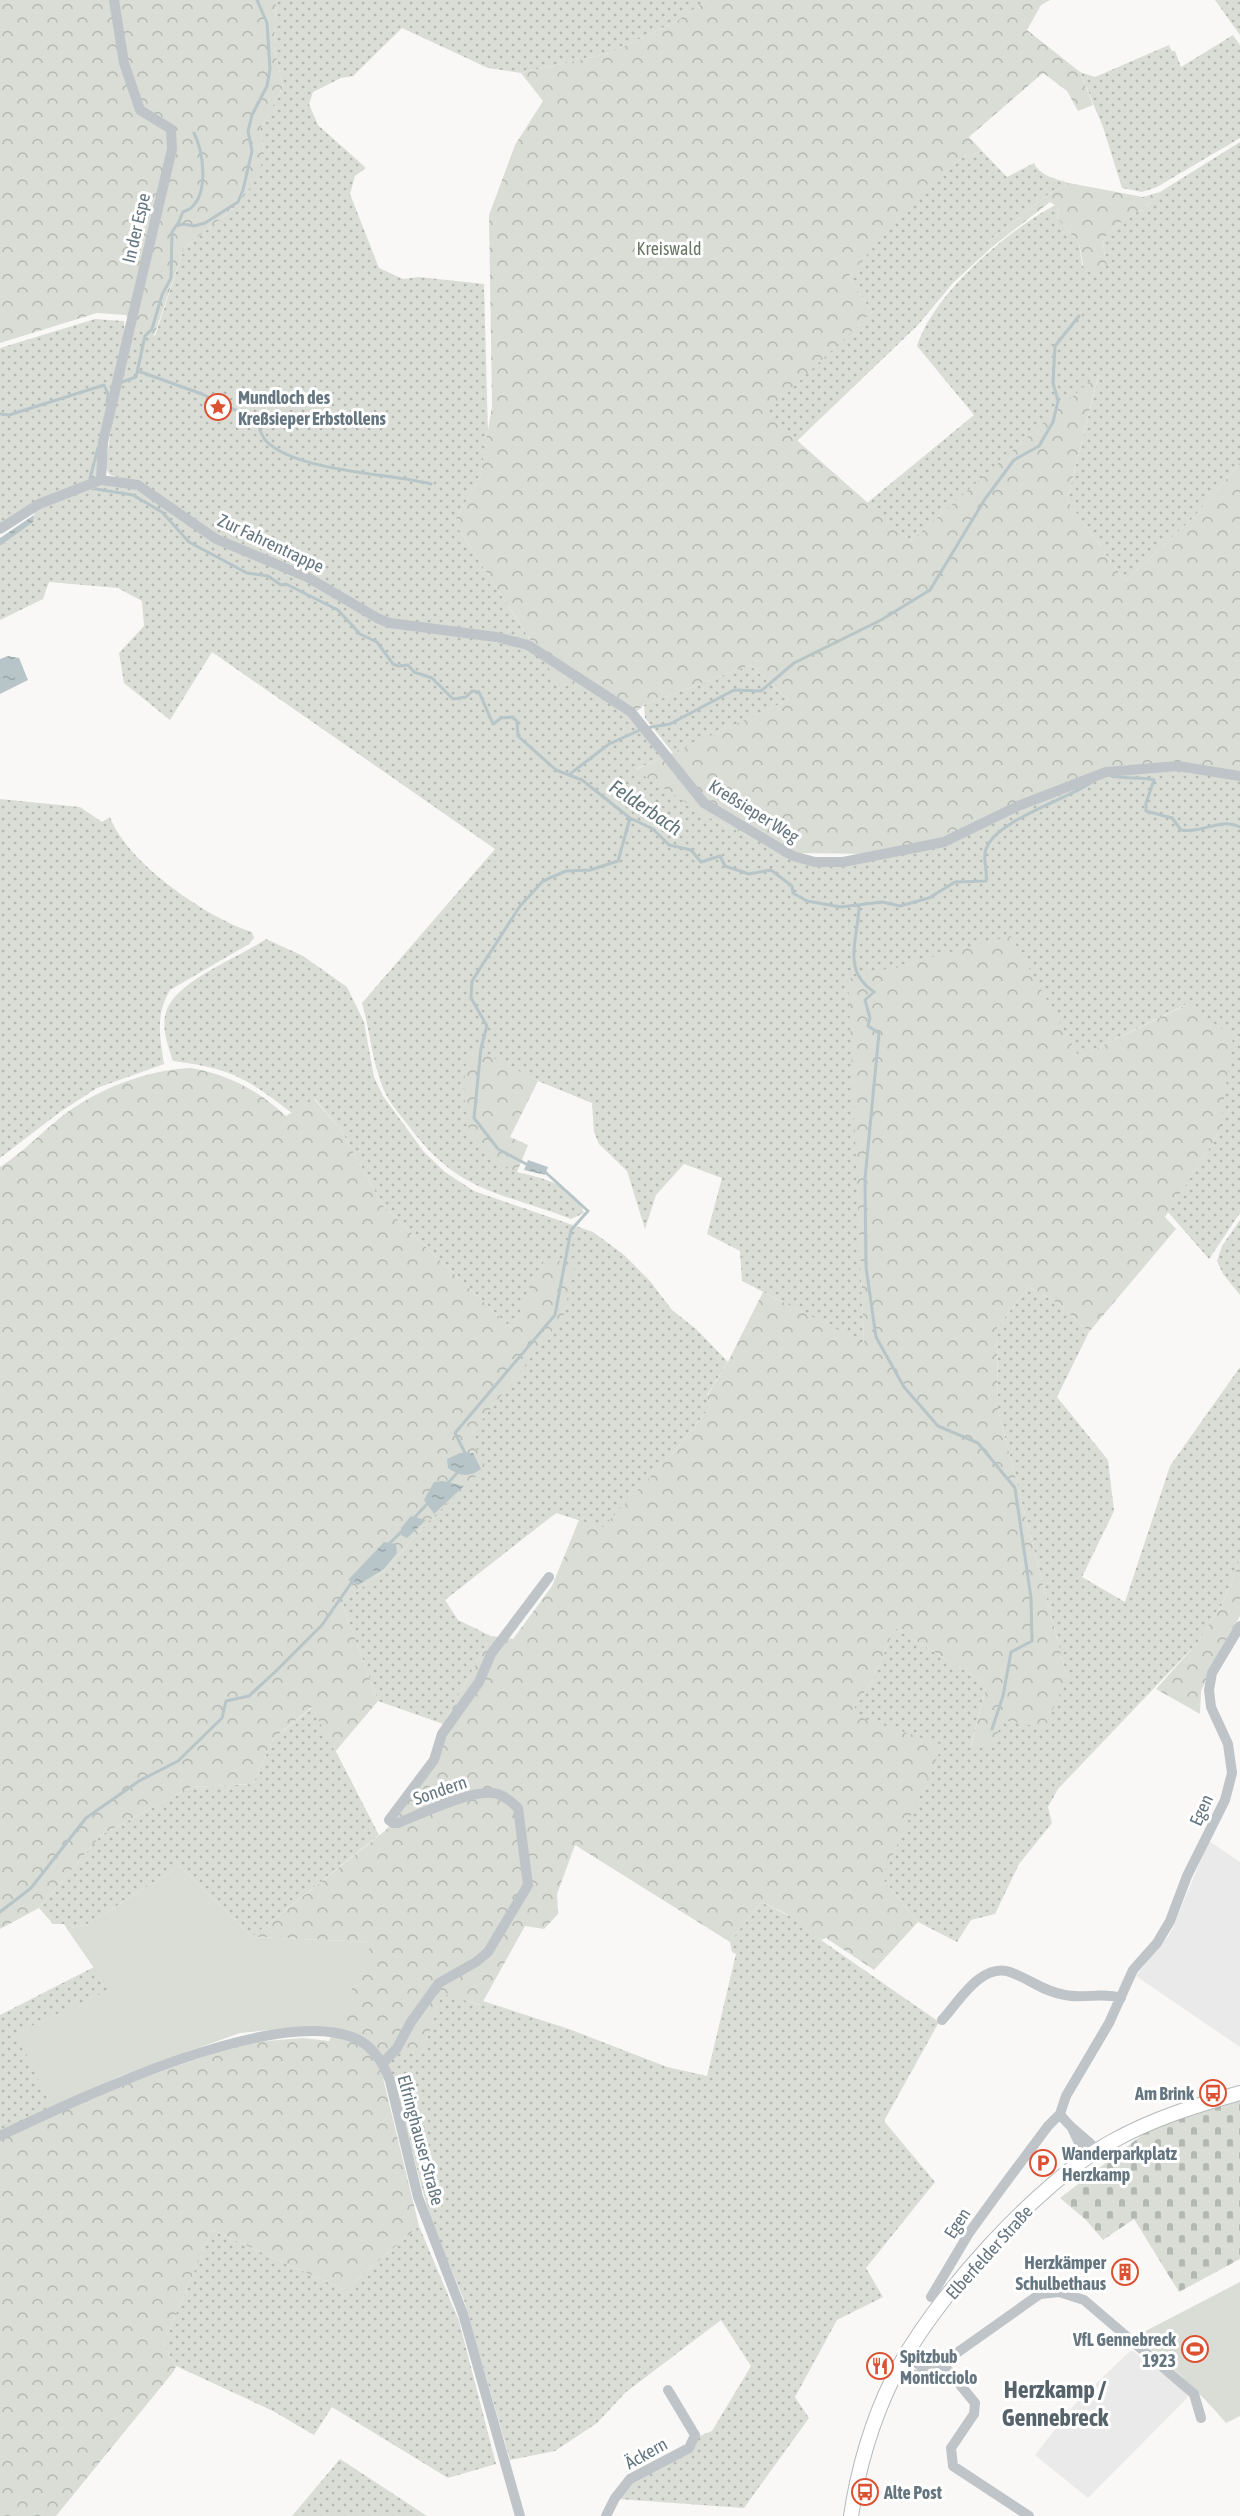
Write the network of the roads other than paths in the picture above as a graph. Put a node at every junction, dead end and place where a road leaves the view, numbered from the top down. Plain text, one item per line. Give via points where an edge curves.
1 (114, 0) edge
2 (101, 480) junction
3 (0, 529) edge
4 (437, 628) joint
5 (1240, 776) edge
6 (549, 1577) dead end
7 (1240, 1626) edge
8 (1121, 1998) junction
9 (942, 2020) dead end
10 (383, 2063) junction
11 (1240, 2093) edge
12 (1060, 2114) junction
13 (0, 2136) edge
14 (1091, 2154) junction
15 (931, 2297) dead end
16 (906, 2356) junction
17 (939, 2367) junction
18 (898, 2368) junction
19 (668, 2390) dead end
20 (1201, 2418) dead end
21 (520, 2516) edge
22 (606, 2516) edge
23 (851, 2516) edge
24 (1029, 2516) edge

1 - 2 street, In der Espe via 124,63 140,110 171,129 172,149 103,442
2 - 3 street, Zur Fahrentrappe via 39,504
2 - 4 street, Zur Fahrentrappe via 138,485 216,539 307,577 379,619
4 - 5 street, Kreßsieper Weg via 514,640 547,656 631,712 704,803 793,856 815,862 854,861 944,842 1018,806 1106,772 1178,766
6 - 10 street, Sondern via 491,1654 479,1683 442,1734 434,1760 389,1817 390,1822 398,1823 471,1796 500,1794 518,1808 528,1885 488,1952 439,1983
7 - 8 street, Egen via 1212,1673 1209,1690 1211,1707 1228,1744 1232,1773 1225,1800 1187,1876 1170,1921 1133,1970
8 - 9 street via 1068,1996 1037,1988 1009,1971 998,1971 974,1984
8 - 12 street, Egen via 1066,2096
10 - 13 street, Elfringhauser Straße via 367,2045 346,2035 261,2036 106,2087
10 - 21 street, Elfringhauser Straße via 418,2197 463,2314
11 - 14 main road, Elberfelder Straße via 1149,2124
12 - 14 street
12 - 15 street, Egen via 992,2201
14 - 16 main road, Elberfelder Straße via 998,2237 959,2281
16 - 17 street via 927,2370
16 - 18 main road, Elberfelder Straße
17 - 18 street via 919,2376
17 - 20 street via 1040,2294 1066,2293 1084,2300 1194,2394
17 - 24 street via 975,2403 974,2414 951,2448 953,2466
18 - 23 main road, Elberfelder Straße via 865,2451
19 - 22 street, Äckern via 694,2435 689,2448 630,2479

